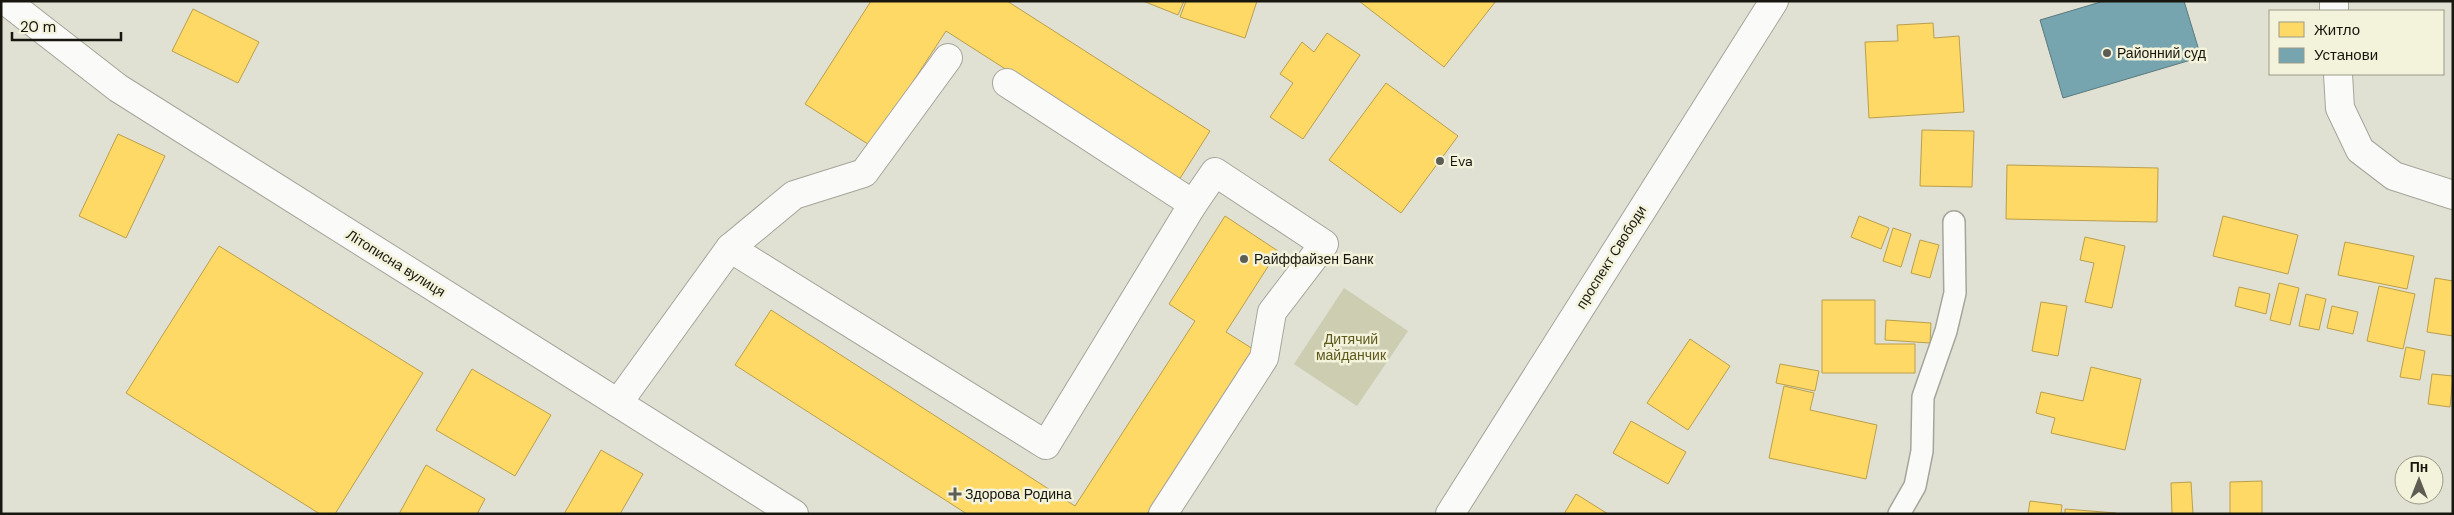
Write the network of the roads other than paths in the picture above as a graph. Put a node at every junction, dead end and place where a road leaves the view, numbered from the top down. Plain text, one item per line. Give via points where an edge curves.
1 (6, 1) edge
2 (1774, 1) edge
3 (948, 58) dead end
4 (2338, 75) edge
5 (1007, 83) dead end
6 (2453, 195) edge
7 (1193, 204) junction
8 (1954, 222) dead end
9 (730, 248) junction
10 (618, 403) junction
11 (794, 514) edge
12 (1163, 514) edge
13 (1450, 514) edge
14 (1899, 514) edge

1 - 10 street, Літописна вулиця via 118,88
2 - 13 street, проспект Свободи
3 - 9 street via 864,173 794,195
4 - 6 street via 2340,108 2360,150 2394,176
5 - 7 street
7 - 9 street via 1046,445
7 - 12 street via 1215,172 1324,244 1272,312 1264,358
8 - 14 lane via 1955,293 1923,397 1922,451 1915,486
9 - 10 street
10 - 11 street, Літописна вулиця

